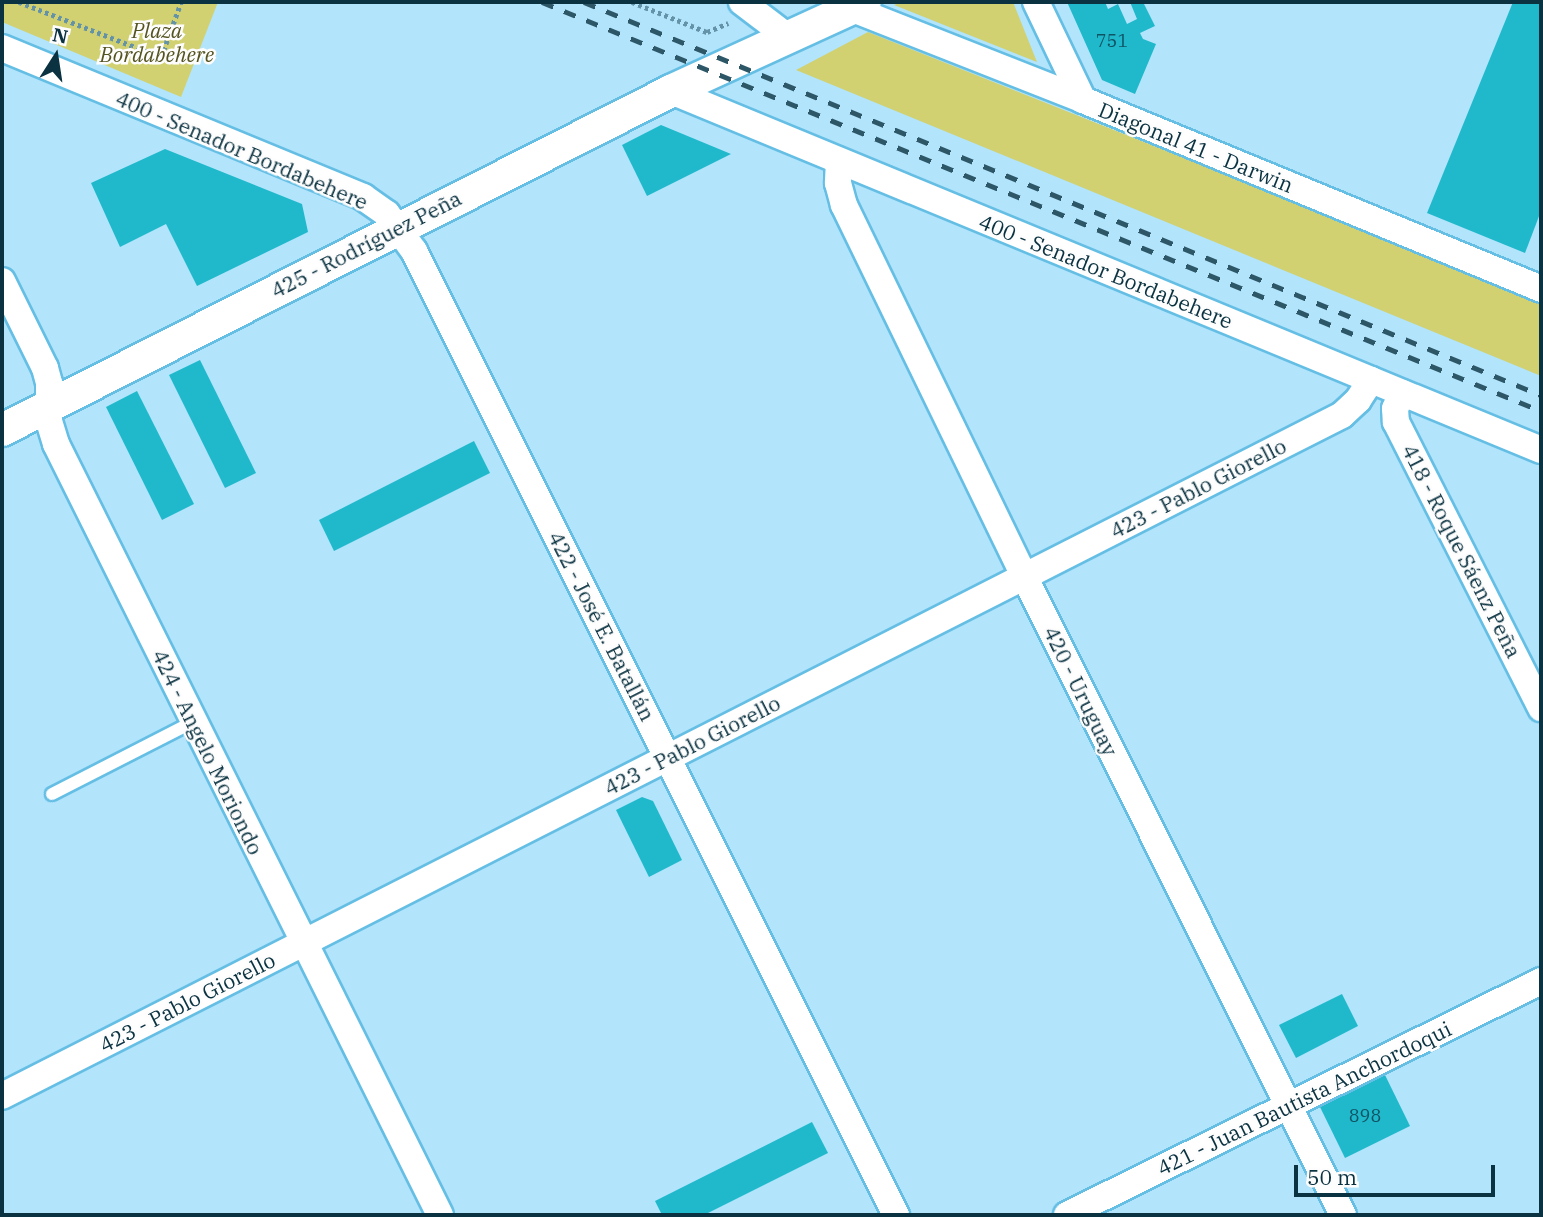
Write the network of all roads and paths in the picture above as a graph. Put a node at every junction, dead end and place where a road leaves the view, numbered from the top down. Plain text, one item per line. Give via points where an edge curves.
1 (19, 2) edge
2 (181, 2) edge
3 (632, 2) edge
4 (1036, 2) edge
5 (857, 5) edge
6 (750, 6) edge
7 (789, 37) junction
8 (2, 48) edge
9 (671, 91) junction
10 (1083, 100) junction
11 (839, 161) junction
12 (397, 228) junction
13 (2, 281) edge
14 (1541, 289) edge
15 (1371, 380) junction
16 (1402, 393) junction
17 (49, 405) junction
18 (2, 429) edge
19 (1541, 450) edge
20 (1024, 576) junction
21 (1541, 708) edge
22 (193, 722) junction
23 (668, 758) junction
24 (52, 794) dead end
25 (303, 943) junction
26 (1541, 981) edge
27 (2, 1096) edge
28 (1287, 1105) junction
29 (440, 1215) edge
30 (896, 1215) edge
31 (1066, 1215) edge
32 (1343, 1215) edge

1 - 2 path via 161,57
3 - 6 path via 707,32
4 - 10 street
5 - 7 street, 425 - Rodríguez Peña
5 - 10 street, Diagonal 41 - Darwin
6 - 7 street
7 - 9 street, 425 - Rodríguez Peña
8 - 12 street, 400 - Senador Bordabehere via 363,197 387,214
9 - 11 street, 400 - Senador Bordabehere
9 - 12 street, 425 - Rodríguez Peña
10 - 14 street, Diagonal 41 - Darwin
11 - 15 street, 400 - Senador Bordabehere
11 - 20 street, 420 - Uruguay via 844,205
12 - 17 street, 425 - Rodríguez Peña
12 - 23 street, 422 - José E. Batallán via 414,251
13 - 17 street, 424 - Angelo Moriondo via 45,368
15 - 16 street, 400 - Senador Bordabehere
15 - 20 street, 423 - Pablo Giorello via 1342,415
16 - 19 street, 400 - Senador Bordabehere
16 - 21 street, 418 - Roque Sáenz Peña via 1395,409 1396,422
17 - 18 street, 425 - Rodríguez Peña
17 - 22 street, 424 - Angelo Moriondo via 56,444
20 - 23 street, 423 - Pablo Giorello
20 - 28 street, 420 - Uruguay
22 - 24 lane
22 - 25 street, 424 - Angelo Moriondo
23 - 25 street, 423 - Pablo Giorello
23 - 30 street, 422 - José E. Batallán
25 - 27 street, 423 - Pablo Giorello
25 - 29 street, 424 - Angelo Moriondo
26 - 28 street, 421 - Juan Bautista Anchordoqui
28 - 31 street, 421 - Juan Bautista Anchordoqui
28 - 32 street, 420 - Uruguay

